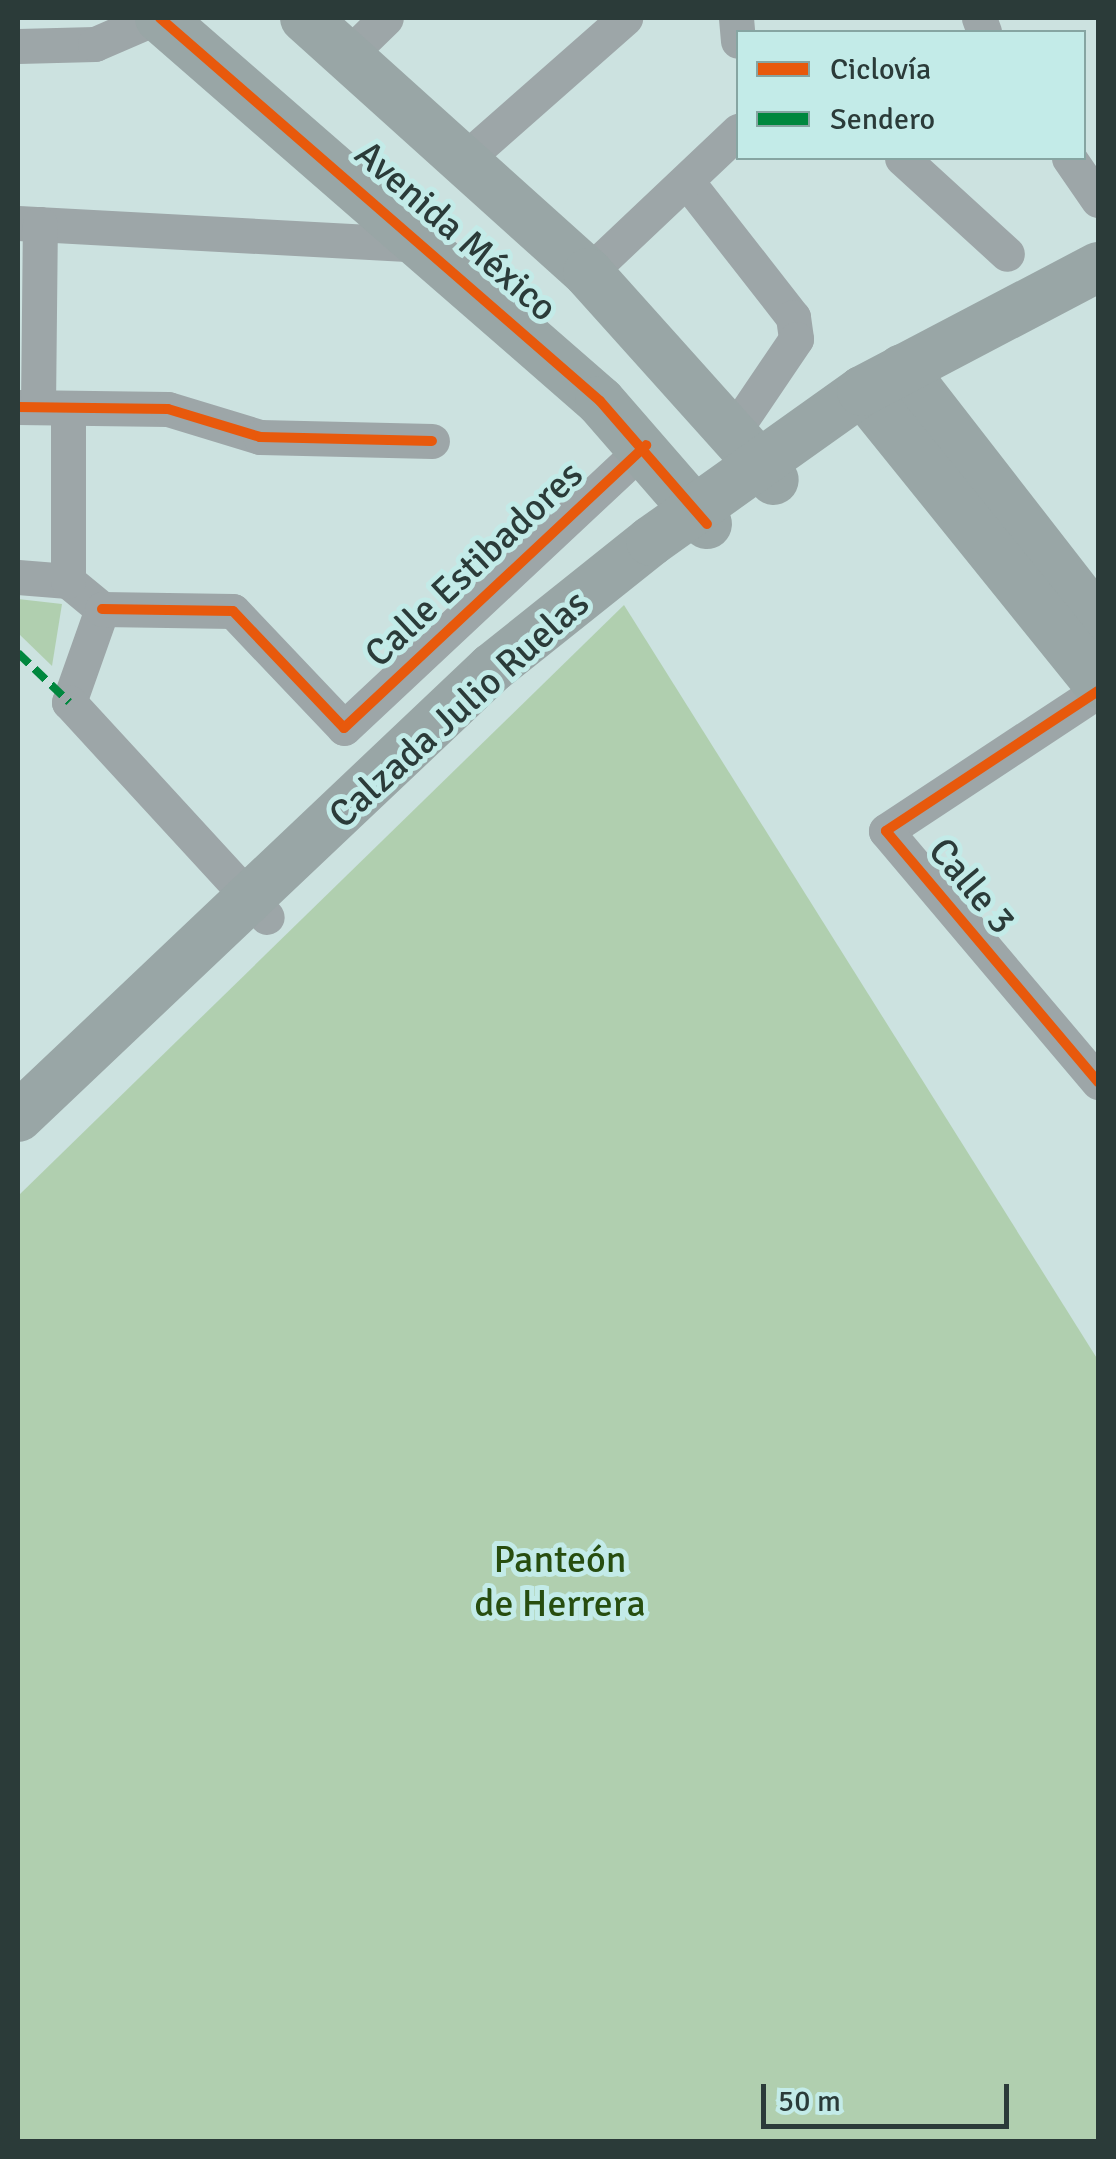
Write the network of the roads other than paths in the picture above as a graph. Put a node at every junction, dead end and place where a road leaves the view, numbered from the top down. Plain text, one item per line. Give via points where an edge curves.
1 (158, 18) edge
2 (304, 18) edge
3 (386, 18) edge
4 (625, 18) edge
5 (18, 46) edge
6 (345, 58) junction
7 (736, 133) edge
8 (464, 160) junction
9 (904, 160) edge
10 (1070, 160) edge
11 (689, 184) junction
12 (1098, 200) edge
13 (29, 224) edge
14 (432, 246) junction
15 (1006, 254) dead end
16 (588, 274) junction
17 (1096, 283) edge
18 (891, 395) junction
19 (41, 408) edge
20 (432, 441) dead end
21 (646, 445) junction
22 (755, 457) junction
23 (701, 516) junction
24 (18, 577) edge
25 (68, 581) junction
26 (102, 609) junction
27 (1098, 622) edge
28 (1098, 682) edge
29 (1098, 691) edge
30 (260, 910) junction
31 (1098, 1082) edge
32 (21, 1128) edge

1 - 5 street via 94,44
1 - 14 street, Avenida México
2 - 6 street, Avenida México
3 - 6 street
4 - 8 street
6 - 8 street, Avenida México
7 - 11 street
8 - 16 street, Avenida México
9 - 15 street
10 - 12 street
11 - 16 street
11 - 22 street via 793,317 796,338
13 - 14 street
13 - 19 street
14 - 21 street, Avenida México
16 - 22 street, Avenida México
17 - 18 street, Calzada Julio Ruelas
18 - 22 street, Calzada Julio Ruelas
18 - 27 street
18 - 28 street
19 - 20 street via 168,409 260,437
19 - 25 street
21 - 23 street, Avenida México
21 - 26 street, Calle Estibadores via 344,728 233,611
22 - 23 street, Calzada Julio Ruelas
23 - 30 street, Calzada Julio Ruelas via 492,668
24 - 25 street
25 - 26 street
26 - 30 street via 69,702
29 - 31 street, Calle 3 via 886,831
30 - 32 street, Calzada Julio Ruelas

